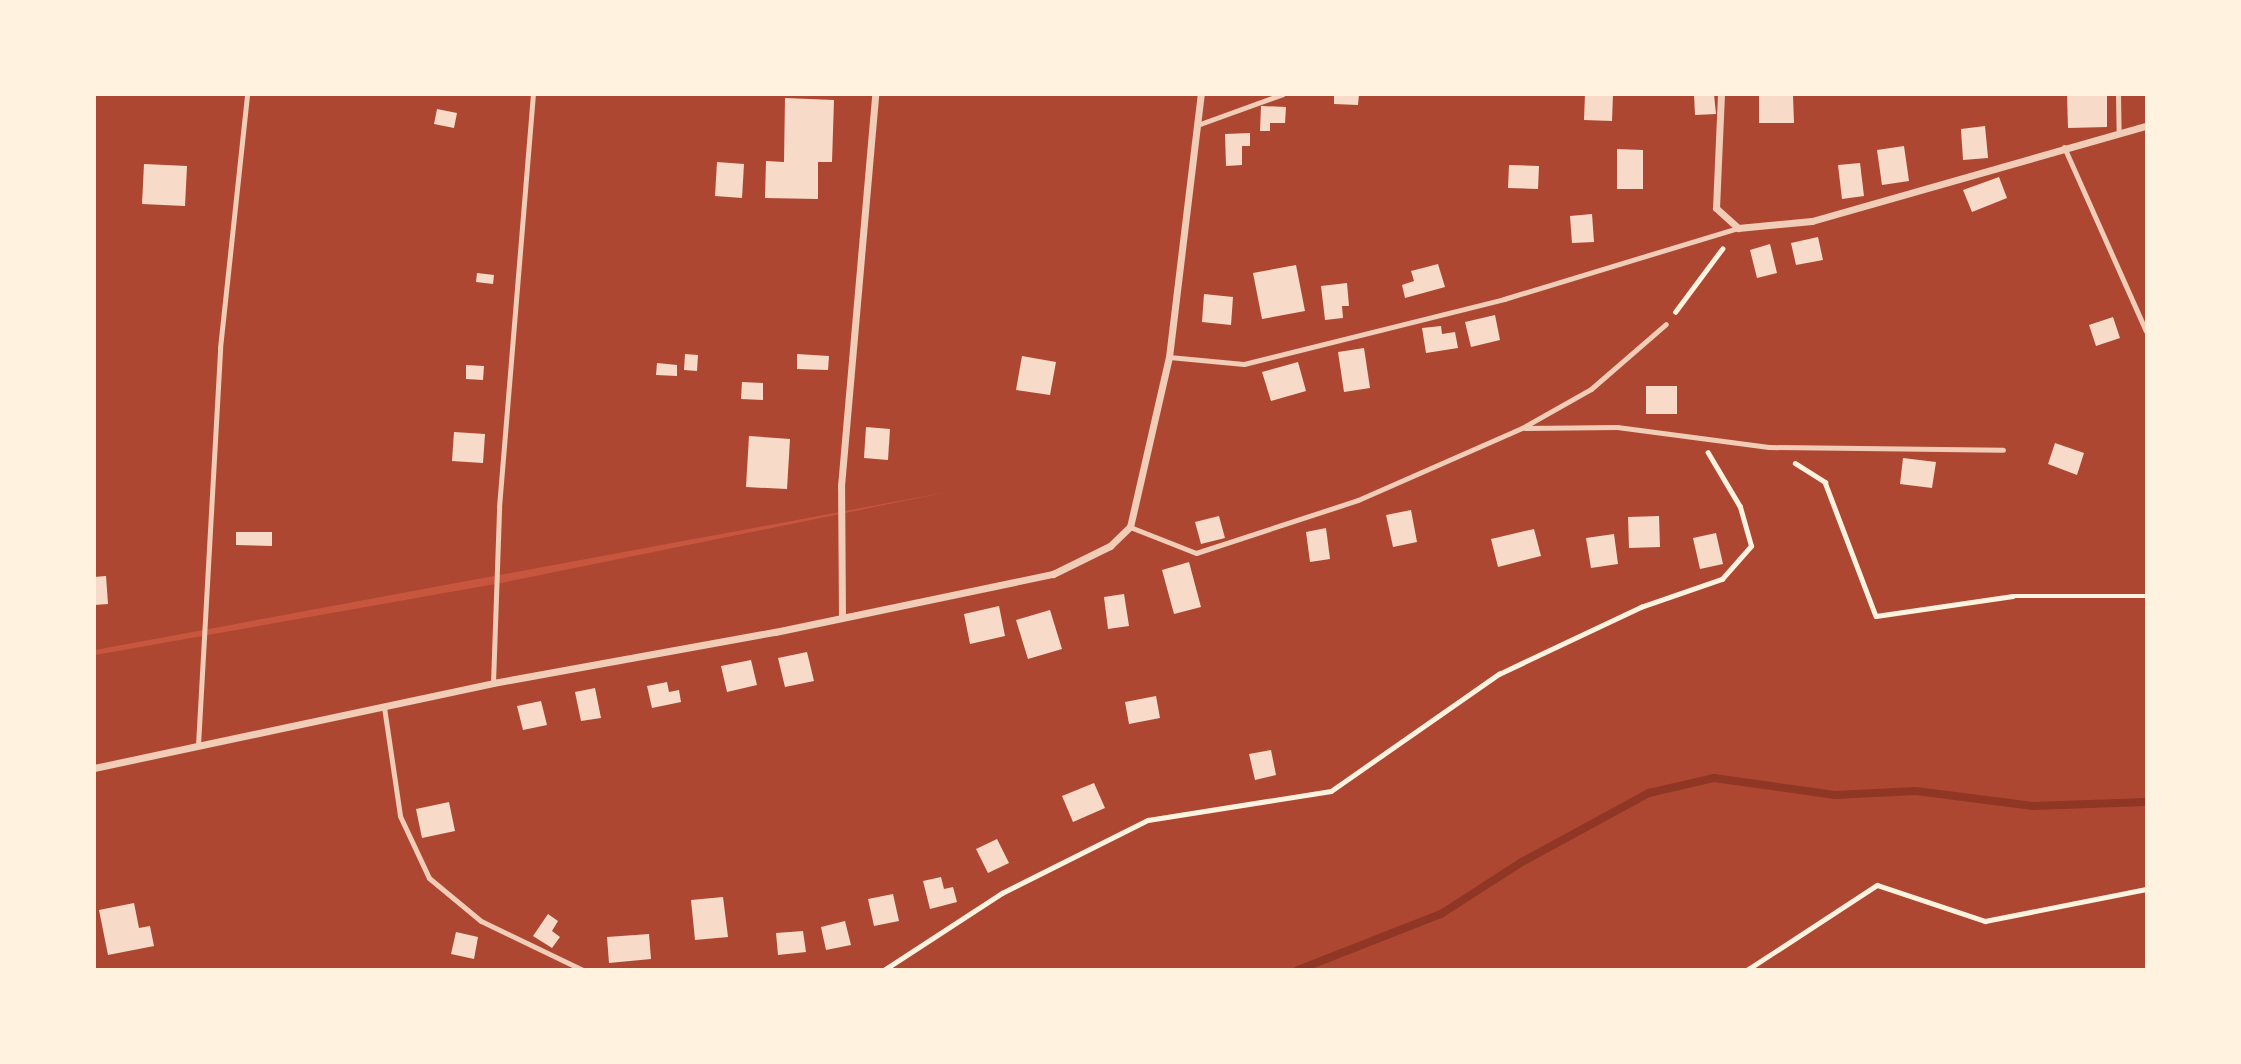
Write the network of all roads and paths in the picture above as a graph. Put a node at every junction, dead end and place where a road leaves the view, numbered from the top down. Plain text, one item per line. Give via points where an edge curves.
1 (247, 94) edge
2 (533, 94) edge
3 (875, 94) edge
4 (1201, 94) edge
5 (1283, 94) edge
6 (1721, 94) edge
7 (2118, 94) edge
8 (1200, 124) junction
9 (2147, 126) edge
10 (2119, 133) junction
11 (2064, 147) junction
12 (1738, 228) junction
13 (1666, 324) joint
14 (2147, 331) edge
15 (1168, 357) junction
16 (1522, 428) junction
17 (1700, 438) junction
18 (1769, 447) junction
19 (2003, 450) dead end
20 (1130, 527) junction
21 (2147, 596) edge
22 (842, 617) junction
23 (493, 683) junction
24 (384, 707) junction
25 (198, 745) junction
26 (94, 768) edge
27 (2147, 889) edge
28 (583, 970) edge
29 (884, 970) edge
30 (1747, 970) edge

1 - 25 lane via 220,348
2 - 23 lane via 499,507
3 - 22 street via 841,486
4 - 8 street
5 - 8 lane
6 - 12 street via 1716,208
7 - 10 lane
8 - 15 street
9 - 10 street
10 - 11 street
11 - 12 street via 1812,220
11 - 14 lane
12 - 13 path
12 - 15 lane via 1504,299 1244,364
13 - 16 lane via 1591,389
15 - 20 street
16 - 17 lane via 1617,427
16 - 20 lane via 1358,500 1196,553
17 - 18 lane
17 - 29 path via 1740,507 1751,546 1722,579 1641,607 1499,674 1331,791 1148,820 1002,893
18 - 19 lane
18 - 21 path via 1825,482 1876,616 2013,596
20 - 22 street via 1110,546 1053,575
22 - 23 street
23 - 24 street
24 - 25 street
24 - 28 lane via 400,816 429,878 481,921
25 - 26 street
27 - 30 path via 1985,921 1877,884

